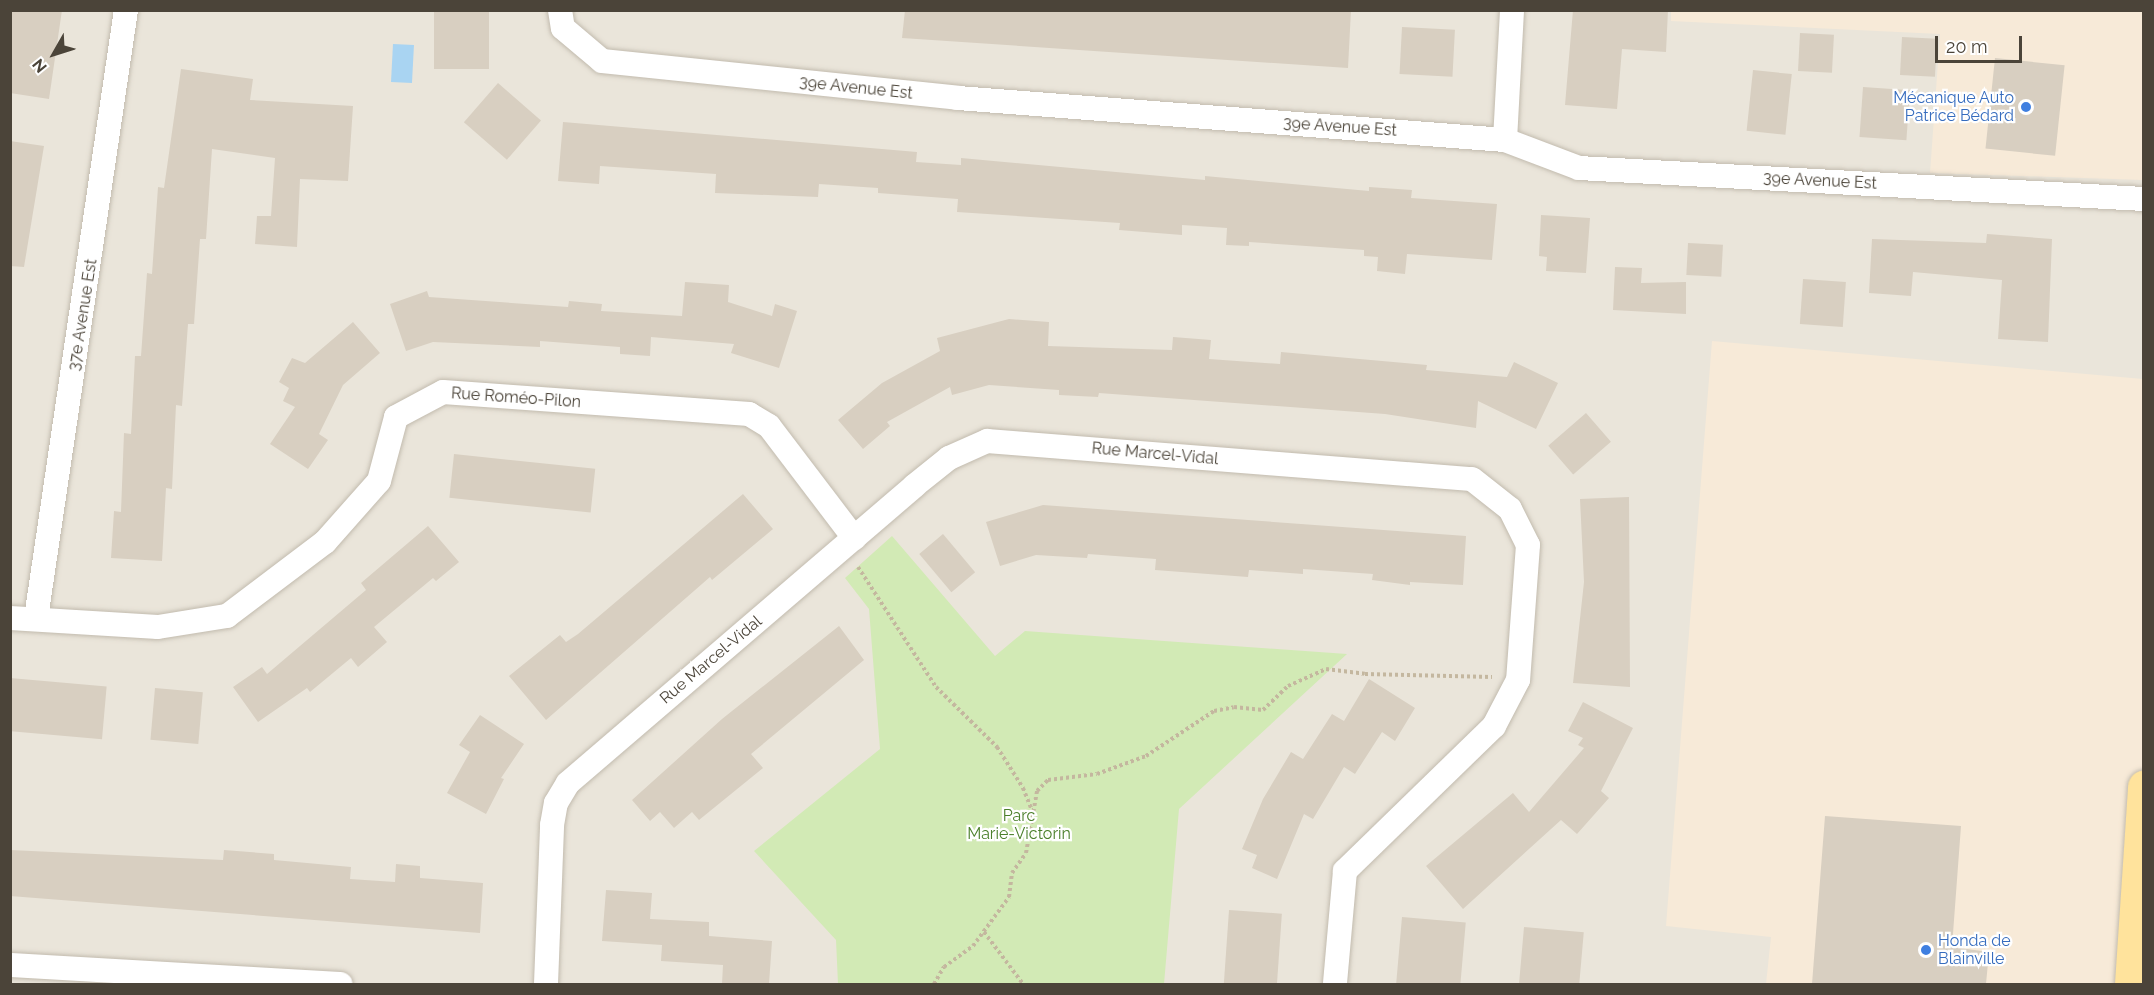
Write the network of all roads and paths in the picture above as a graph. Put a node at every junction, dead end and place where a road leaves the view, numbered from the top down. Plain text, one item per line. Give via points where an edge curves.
1 (126, 10) edge
2 (560, 10) edge
3 (1512, 10) edge
4 (1505, 140) junction
5 (2144, 199) edge
6 (848, 543) junction
7 (10, 618) edge
8 (36, 618) junction
9 (1518, 680) junction
10 (2144, 786) edge
11 (1032, 810) junction
12 (984, 932) junction
13 (10, 965) edge
14 (340, 984) edge
15 (546, 984) edge
16 (934, 984) edge
17 (1023, 984) edge
18 (1335, 984) edge
19 (2131, 984) edge

1 - 8 street, 37e Avenue Est
2 - 4 street, 39e Avenue Est via 563,28 602,61 958,98
3 - 4 street
4 - 5 street, 39e Avenue Est via 1579,168
6 - 8 street, Rue Roméo-Pilon via 769,426 749,414 443,392 396,417 380,481 325,542 227,616 158,627
6 - 9 street, Rue Marcel-Vidal via 950,458 987,441 1472,479 1510,509 1528,545
6 - 11 path via 936,687 997,747
6 - 15 street, Rue Marcel-Vidal via 568,783 556,803 552,825
7 - 8 street, Rue Roméo-Pilon
9 - 11 path via 1326,669 1288,686 1263,710 1234,707 1214,711 1146,756 1097,774 1048,780 1037,791
9 - 18 street, Rue Marcel-Vidal via 1494,726 1345,871
10 - 19 main road
11 - 12 path via 1026,853 1012,873 1009,897
12 - 16 path via 944,967
12 - 17 path
13 - 14 street

